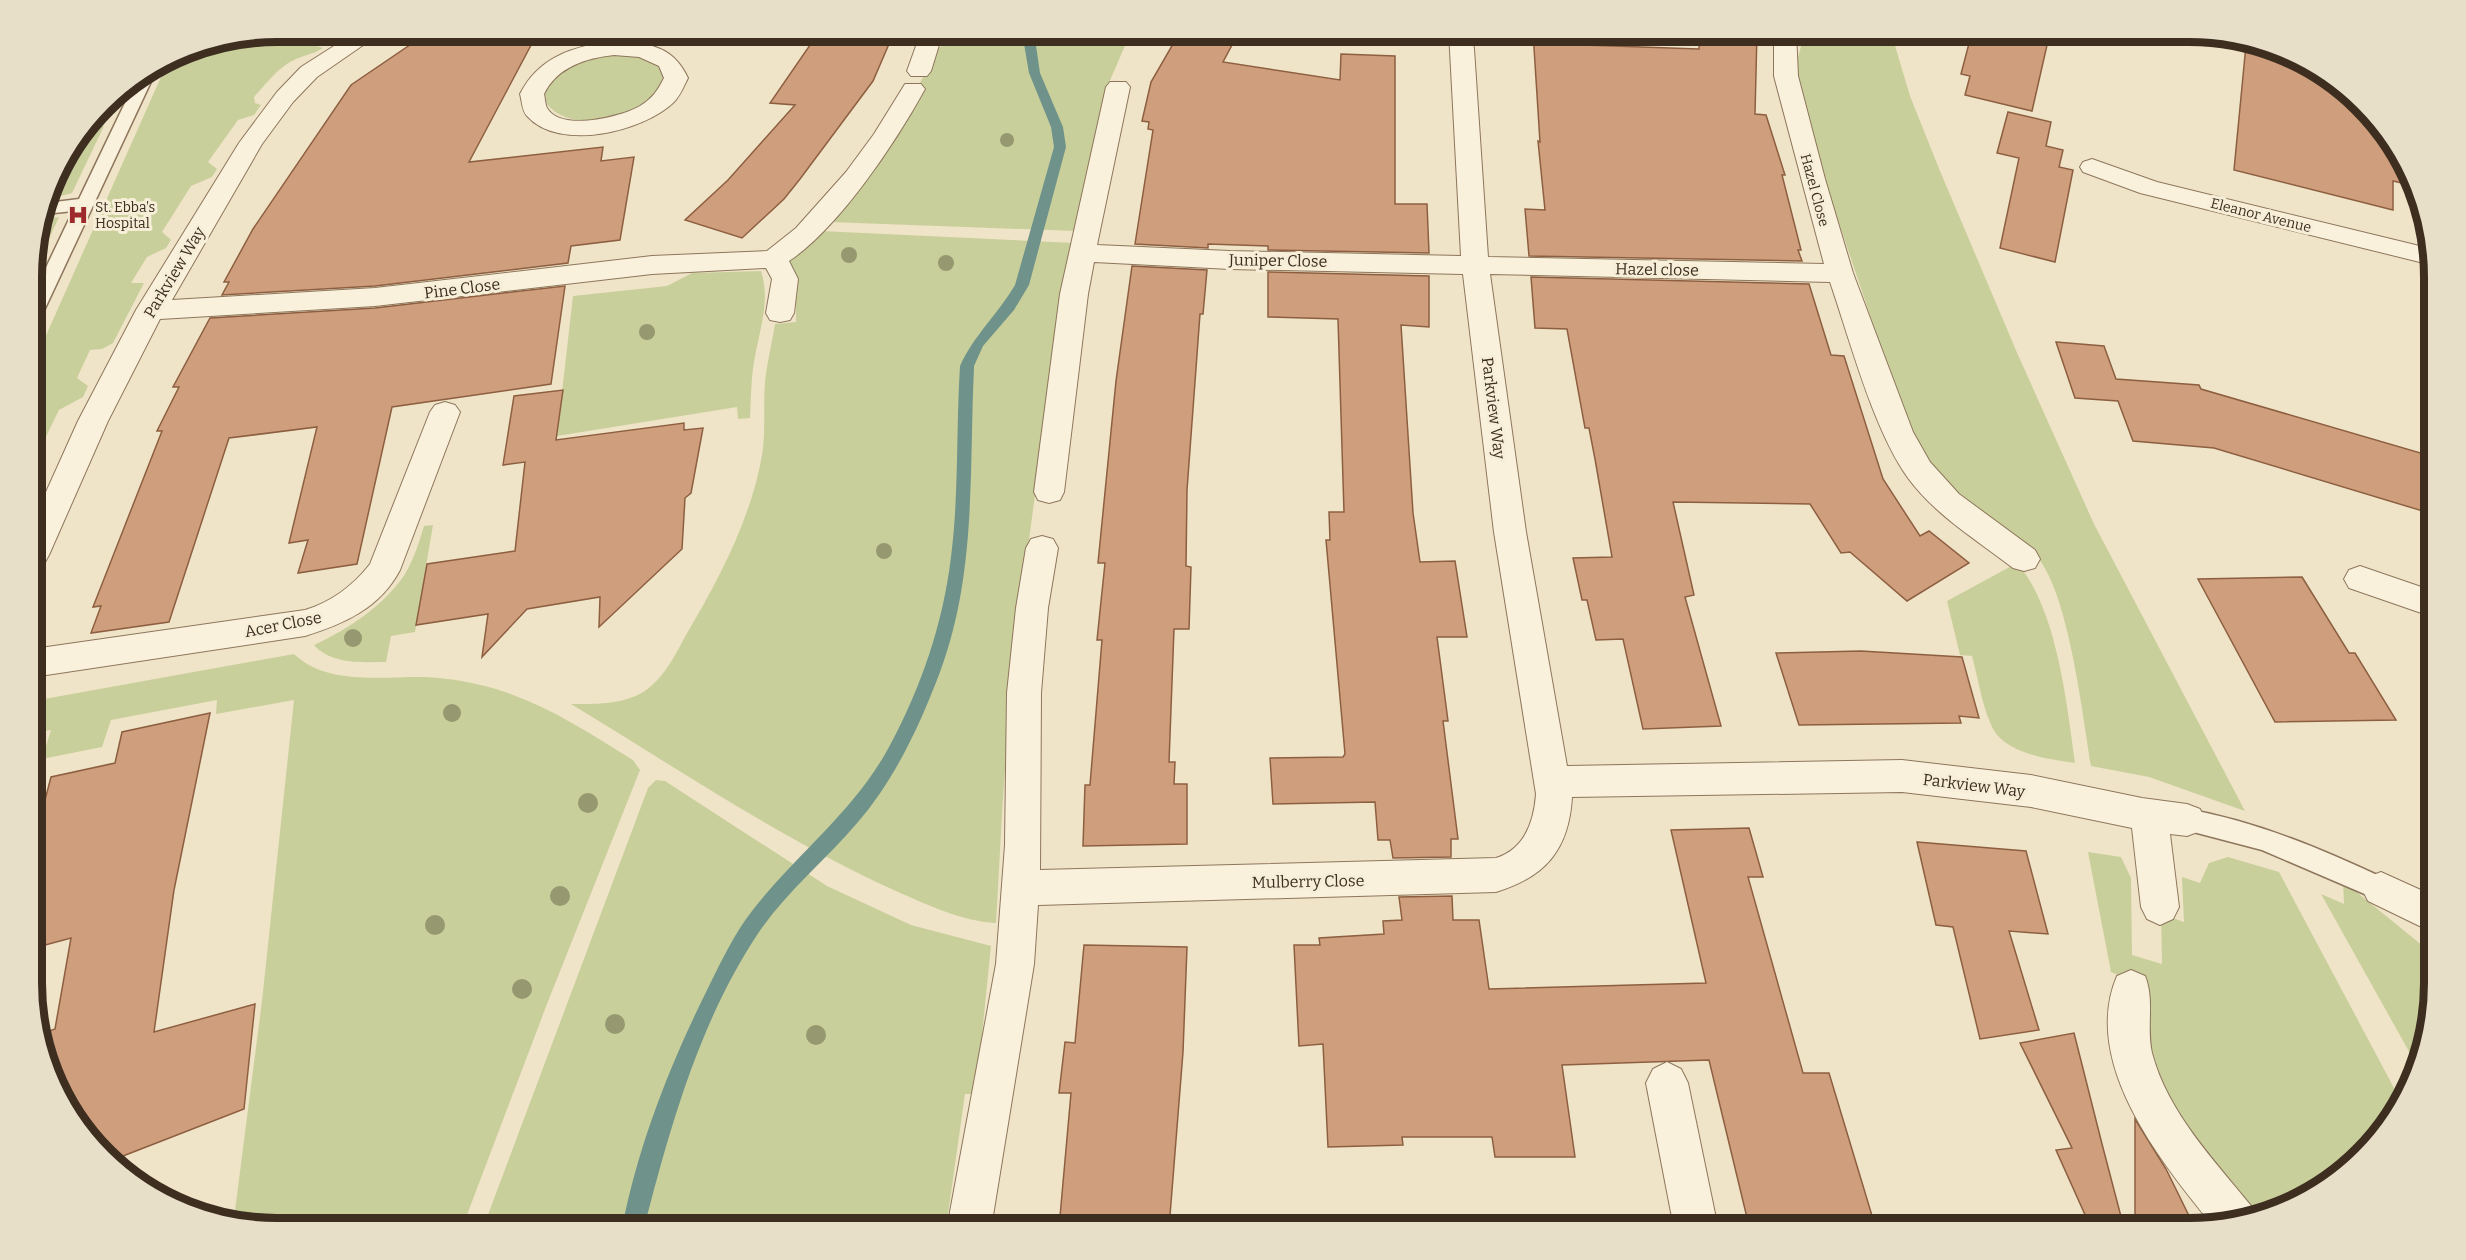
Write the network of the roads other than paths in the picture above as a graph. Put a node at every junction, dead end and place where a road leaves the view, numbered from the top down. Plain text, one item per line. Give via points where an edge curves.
1 (355, 42) edge
2 (929, 42) edge
3 (1462, 42) edge
4 (1785, 42) edge
5 (628, 48) joint
6 (141, 86) edge
7 (1118, 87) dead end
8 (2092, 167) dead end
9 (85, 204) junction
10 (52, 208) edge
11 (1082, 253) junction
12 (2423, 255) edge
13 (774, 258) junction
14 (1475, 264) junction
15 (1840, 273) junction
16 (42, 296) edge
17 (150, 310) junction
18 (780, 314) dead end
19 (445, 412) dead end
20 (1048, 492) dead end
21 (42, 535) edge
22 (1042, 548) dead end
23 (2024, 559) dead end
24 (2360, 579) dead end
25 (2424, 600) edge
26 (42, 662) edge
27 (1553, 793) junction
28 (2149, 815) junction
29 (2187, 820) joint
30 (1021, 888) junction
31 (2381, 889) joint
32 (2160, 907) dead end
33 (2424, 910) edge
34 (2131, 989) dead end
35 (1667, 1083) dead end
36 (2231, 1214) edge
37 (971, 1218) edge
38 (1694, 1218) edge

1 - 17 street, Parkview Way via 319,64 285,97 243,156
2 - 13 street, Pine Close via 916,80 894,124 872,156 802,237
3 - 14 street, Parkview Way
4 - 15 street, Hazel Close via 1792,106
5 - 5 street via 582,54 551,69 533,90 535,111 549,122 584,128 621,123 645,114 669,95 676,73 657,44
6 - 9 lane
7 - 11 street
8 - 12 street, Eleanor Avenue via 2149,188
9 - 10 lane
9 - 16 lane
11 - 14 street, Juniper Close
11 - 20 street
13 - 17 street, Pine Close via 652,265 384,296
13 - 18 street via 784,279
14 - 15 street, Hazel close
14 - 27 street, Parkview Way via 1510,532
15 - 23 street, Hazel Close via 1898,432 1919,470 1959,512
17 - 21 street, Parkview Way via 93,421
19 - 26 street, Acer Close via 384,570 368,591 343,609 305,622
22 - 30 street via 1025,683
24 - 25 street
27 - 28 street, Parkview Way via 1839,775 1902,776 2031,791
27 - 30 street, Mulberry Close via 1548,830 1532,855 1521,867 1496,875
28 - 29 street, Parkview Way
28 - 32 street
29 - 31 lane, Parkview Way via 2277,845
30 - 37 street via 1015,964
31 - 33 street
34 - 36 street via 2131,1049 2148,1098 2185,1156
35 - 38 street

